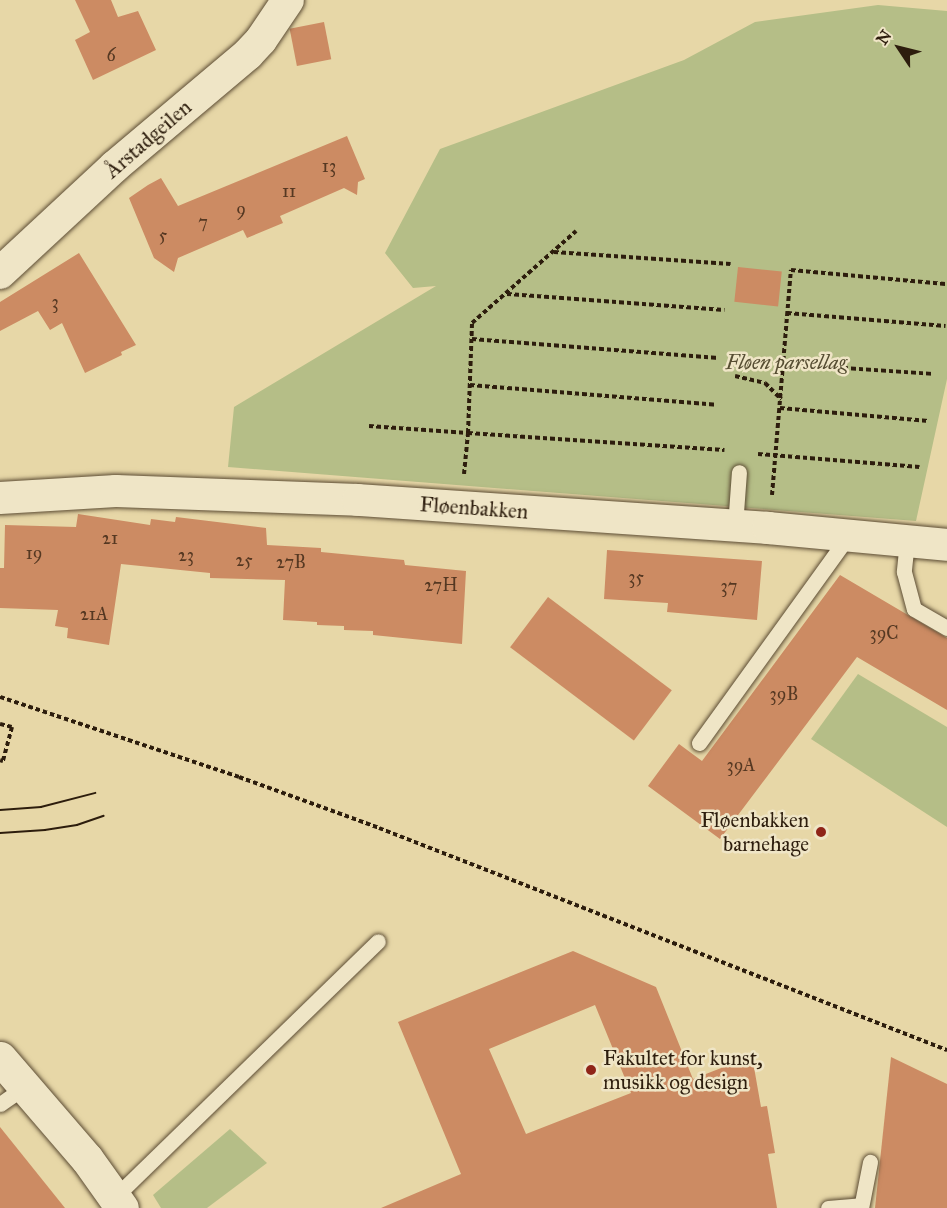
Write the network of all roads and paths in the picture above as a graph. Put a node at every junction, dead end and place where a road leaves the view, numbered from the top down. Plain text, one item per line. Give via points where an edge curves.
1 (288, 0) edge
2 (576, 231) dead end
3 (553, 252) junction
4 (731, 264) dead end
5 (0, 273) edge
6 (945, 284) dead end
7 (505, 294) junction
8 (724, 310) dead end
9 (787, 314) junction
10 (945, 326) dead end
11 (472, 339) junction
12 (718, 358) dead end
13 (784, 364) junction
14 (933, 374) dead end
15 (735, 376) dead end
16 (470, 385) junction
17 (781, 399) junction
18 (716, 405) dead end
19 (780, 408) junction
20 (928, 421) dead end
21 (369, 426) dead end
22 (468, 433) junction
23 (712, 449) dead end
24 (775, 456) junction
25 (919, 467) dead end
26 (739, 472) dead end
27 (0, 498) edge
28 (462, 507) junction
29 (735, 526) junction
30 (768, 528) junction
31 (849, 535) junction
32 (907, 541) junction
33 (947, 545) edge
34 (947, 628) edge
35 (0, 697) edge
36 (0, 723) edge
37 (699, 743) dead end
38 (0, 760) edge
39 (378, 941) dead end
40 (947, 1050) edge
41 (0, 1058) edge
42 (12, 1095) edge
43 (870, 1162) dead end
44 (118, 1203) edge
45 (861, 1206) edge
46 (828, 1208) edge

1 - 5 street, Årstadgeilen via 248,54 114,167
2 - 3 path
3 - 4 path
3 - 7 path
6 - 9 path via 792,270
7 - 8 path
7 - 11 path via 472,323
9 - 10 path
9 - 13 path
11 - 12 path
11 - 16 path
13 - 14 path
13 - 17 path
15 - 17 path via 765,382
16 - 18 path
16 - 22 path
17 - 19 path
19 - 20 path
19 - 24 path
21 - 22 path
22 - 23 path
22 - 28 path
24 - 25 path
24 - 30 path
26 - 29 lane
27 - 28 street, Fløenbakken via 116,491
28 - 29 street, Fløenbakken
29 - 30 street, Fløenbakken
30 - 31 street, Fløenbakken
31 - 32 street, Fløenbakken
31 - 37 lane
32 - 33 street, Fløenbakken
32 - 34 lane via 904,572 914,609
35 - 40 path via 379,828
36 - 38 path via 12,727 3,761
39 - 44 lane
41 - 42 street
42 - 44 street via 87,1159
43 - 45 lane
45 - 46 lane

